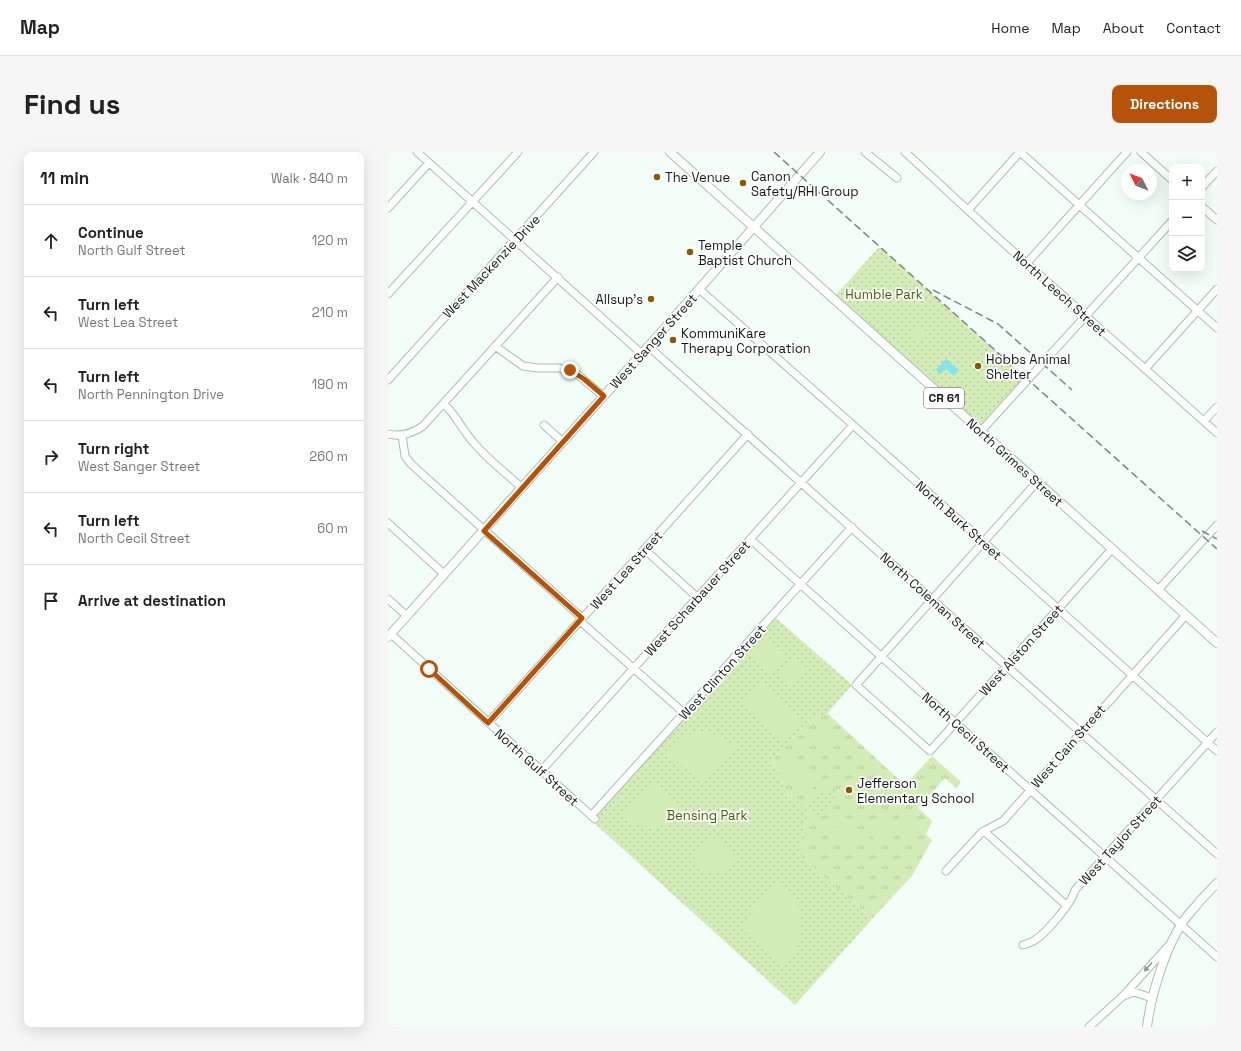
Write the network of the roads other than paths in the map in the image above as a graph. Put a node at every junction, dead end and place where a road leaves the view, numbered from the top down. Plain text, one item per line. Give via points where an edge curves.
1 (417, 152) edge
2 (518, 152) edge
3 (594, 152) edge
4 (670, 152) edge
5 (820, 152) edge
6 (865, 152) edge
7 (905, 152) edge
8 (1020, 152) edge
9 (1127, 152) edge
10 (1141, 152) edge
11 (429, 162) junction
12 (1217, 171) edge
13 (1169, 177) edge
14 (897, 178) dead end
15 (1205, 184) edge
16 (472, 201) junction
17 (1079, 205) junction
18 (388, 208) edge
19 (968, 210) junction
20 (1205, 210) edge
21 (1217, 220) edge
22 (1169, 224) edge
23 (754, 228) junction
24 (514, 239) junction
25 (1138, 258) junction
26 (1027, 263) junction
27 (558, 277) junction
28 (700, 289) junction
29 (1217, 289) edge
30 (388, 294) edge
31 (1197, 311) junction
32 (1086, 316) junction
33 (1217, 328) edge
34 (495, 346) junction
35 (649, 347) junction
36 (642, 354) junction
37 (1145, 369) junction
38 (388, 380) edge
39 (604, 396) junction
40 (444, 404) junction
41 (1217, 407) edge
42 (1204, 421) junction
43 (544, 425) dead end
44 (854, 425) junction
45 (981, 431) junction
46 (1217, 433) edge
47 (388, 434) edge
48 (748, 434) junction
49 (402, 435) junction
50 (563, 442) junction
51 (802, 482) junction
52 (1038, 482) junction
53 (522, 488) junction
54 (388, 523) edge
55 (1217, 525) edge
56 (852, 527) junction
57 (484, 531) junction
58 (750, 539) junction
59 (984, 542) junction
60 (644, 549) junction
61 (1112, 549) junction
62 (444, 574) junction
63 (801, 584) junction
64 (1158, 590) junction
65 (697, 597) junction
66 (388, 599) edge
67 (933, 599) junction
68 (1059, 609) junction
69 (407, 616) junction
70 (1186, 616) junction
71 (581, 619) junction
72 (389, 635) edge
73 (1217, 643) edge
74 (882, 656) junction
75 (1007, 666) junction
76 (634, 668) junction
77 (1132, 675) junction
78 (684, 713) junction
79 (488, 723) junction
80 (956, 723) junction
81 (1217, 732) edge
82 (1080, 733) junction
83 (1207, 742) junction
84 (1217, 751) edge
85 (541, 771) junction
86 (1030, 790) junction
87 (1156, 800) junction
88 (593, 818) joint
89 (984, 831) junction
90 (1217, 854) edge
91 (1105, 857) junction
92 (946, 871) dead end
93 (1217, 883) edge
94 (1066, 905) junction
95 (1181, 925) junction
96 (1174, 940) junction
97 (1023, 945) dead end
98 (1217, 957) edge
99 (1123, 996) junction
100 (1152, 998) junction
101 (1089, 1027) edge
102 (1147, 1027) edge

1 - 11 street
2 - 16 street
3 - 24 street, West Mackenzie Drive
4 - 23 main road, North Grimes Street / CR 61
5 - 23 main road, West Sanger Street
6 - 14 street
7 - 19 street, North Leech Street
8 - 17 street
8 - 19 street
9 - 17 street
10 - 13 street
11 - 16 street
11 - 18 street
12 - 15 street
16 - 24 street
16 - 30 street
17 - 25 street
17 - 26 street
19 - 26 street, North Leech Street
20 - 21 street
22 - 25 street
23 - 28 main road, West Sanger Street
23 - 45 main road, North Grimes Street / CR 61
24 - 27 street
24 - 38 street, West Mackenzie Drive
25 - 31 street
25 - 32 street
26 - 32 street, North Leech Street
27 - 34 street
27 - 36 street
28 - 35 main road, West Sanger Street
28 - 44 street, North Burk Street
29 - 31 street
31 - 33 street
31 - 37 street
32 - 37 street, North Leech Street
32 - 45 street
34 - 39 street via 523,366 559,368 577,374
34 - 40 street
35 - 36 main road, West Sanger Street
35 - 48 street, North Coleman Street
36 - 39 main road, West Sanger Street
37 - 42 street, North Leech Street
39 - 50 main road, West Sanger Street
40 - 49 street via 423,426
40 - 53 street via 480,450
41 - 42 street
42 - 46 street, North Leech Street
43 - 50 street
44 - 51 street, West Scharbauer Street
44 - 59 street, North Burk Street
45 - 52 main road, North Grimes Street / CR 61
47 - 49 street
48 - 51 street, North Coleman Street
48 - 60 street, West Lea Street
49 - 57 street via 405,456 411,464
50 - 53 main road, West Sanger Street
51 - 56 street, North Coleman Street
51 - 58 street, West Scharbauer Street
52 - 59 street
52 - 61 main road, North Grimes Street / CR 61
53 - 57 main road, West Sanger Street
54 - 62 street
55 - 64 street
56 - 63 street, West Clinton Street
56 - 67 street, North Coleman Street
57 - 62 main road, West Sanger Street
57 - 71 street
58 - 63 street, North Cecil Street
58 - 65 street, West Scharbauer Street
59 - 67 street
59 - 68 street, North Burk Street
60 - 65 street
60 - 71 street, West Lea Street
61 - 64 main road, North Grimes Street / CR 61
61 - 68 street, West Alston Street
62 - 69 main road, West Sanger Street
63 - 74 street, North Cecil Street
63 - 78 street, West Clinton Street
64 - 70 main road, North Grimes Street / CR 61
65 - 76 street, West Scharbauer Street
66 - 69 street
67 - 74 street
67 - 75 street, North Coleman Street
68 - 75 street, West Alston Street
68 - 77 street, North Burk Street
69 - 72 main road, West Sanger Street
70 - 73 main road, North Grimes Street / CR 61
70 - 77 street, West Cain Street
71 - 76 street
71 - 79 street, West Lea Street
72 - 79 street, North Gulf Street
74 - 80 street, North Cecil Street
74 - 80 street, West Alston Street via 856,685 930,751
75 - 80 street, West Alston Street
75 - 82 street, North Coleman Street
76 - 78 street
76 - 85 street, West Scharbauer Street
77 - 82 street, West Cain Street
77 - 83 street, North Burk Street
78 - 88 street, West Clinton Street
79 - 85 street, North Gulf Street
80 - 86 street, North Cecil Street
81 - 83 street, West Taylor Street
82 - 86 street, West Cain Street
82 - 87 street, North Coleman Street
83 - 84 street, North Burk Street
83 - 87 street, West Taylor Street
85 - 88 street, North Gulf Street
86 - 89 street, West Cain Street via 1003,821
86 - 91 street, North Cecil Street
87 - 90 street, North Coleman Street
87 - 91 street, West Taylor Street
89 - 92 street, West Cain Street
89 - 94 street
91 - 94 street, West Taylor Street via 1075,890
91 - 95 street, North Cecil Street
93 - 95 main road
94 - 97 street, West Taylor Street via 1035,940
95 - 96 main road
95 - 98 street, North Cecil Street
96 -> 99 street
96 - 100 main road
99 - 100 street via 1134,992
99 - 101 street
100 - 102 main road

